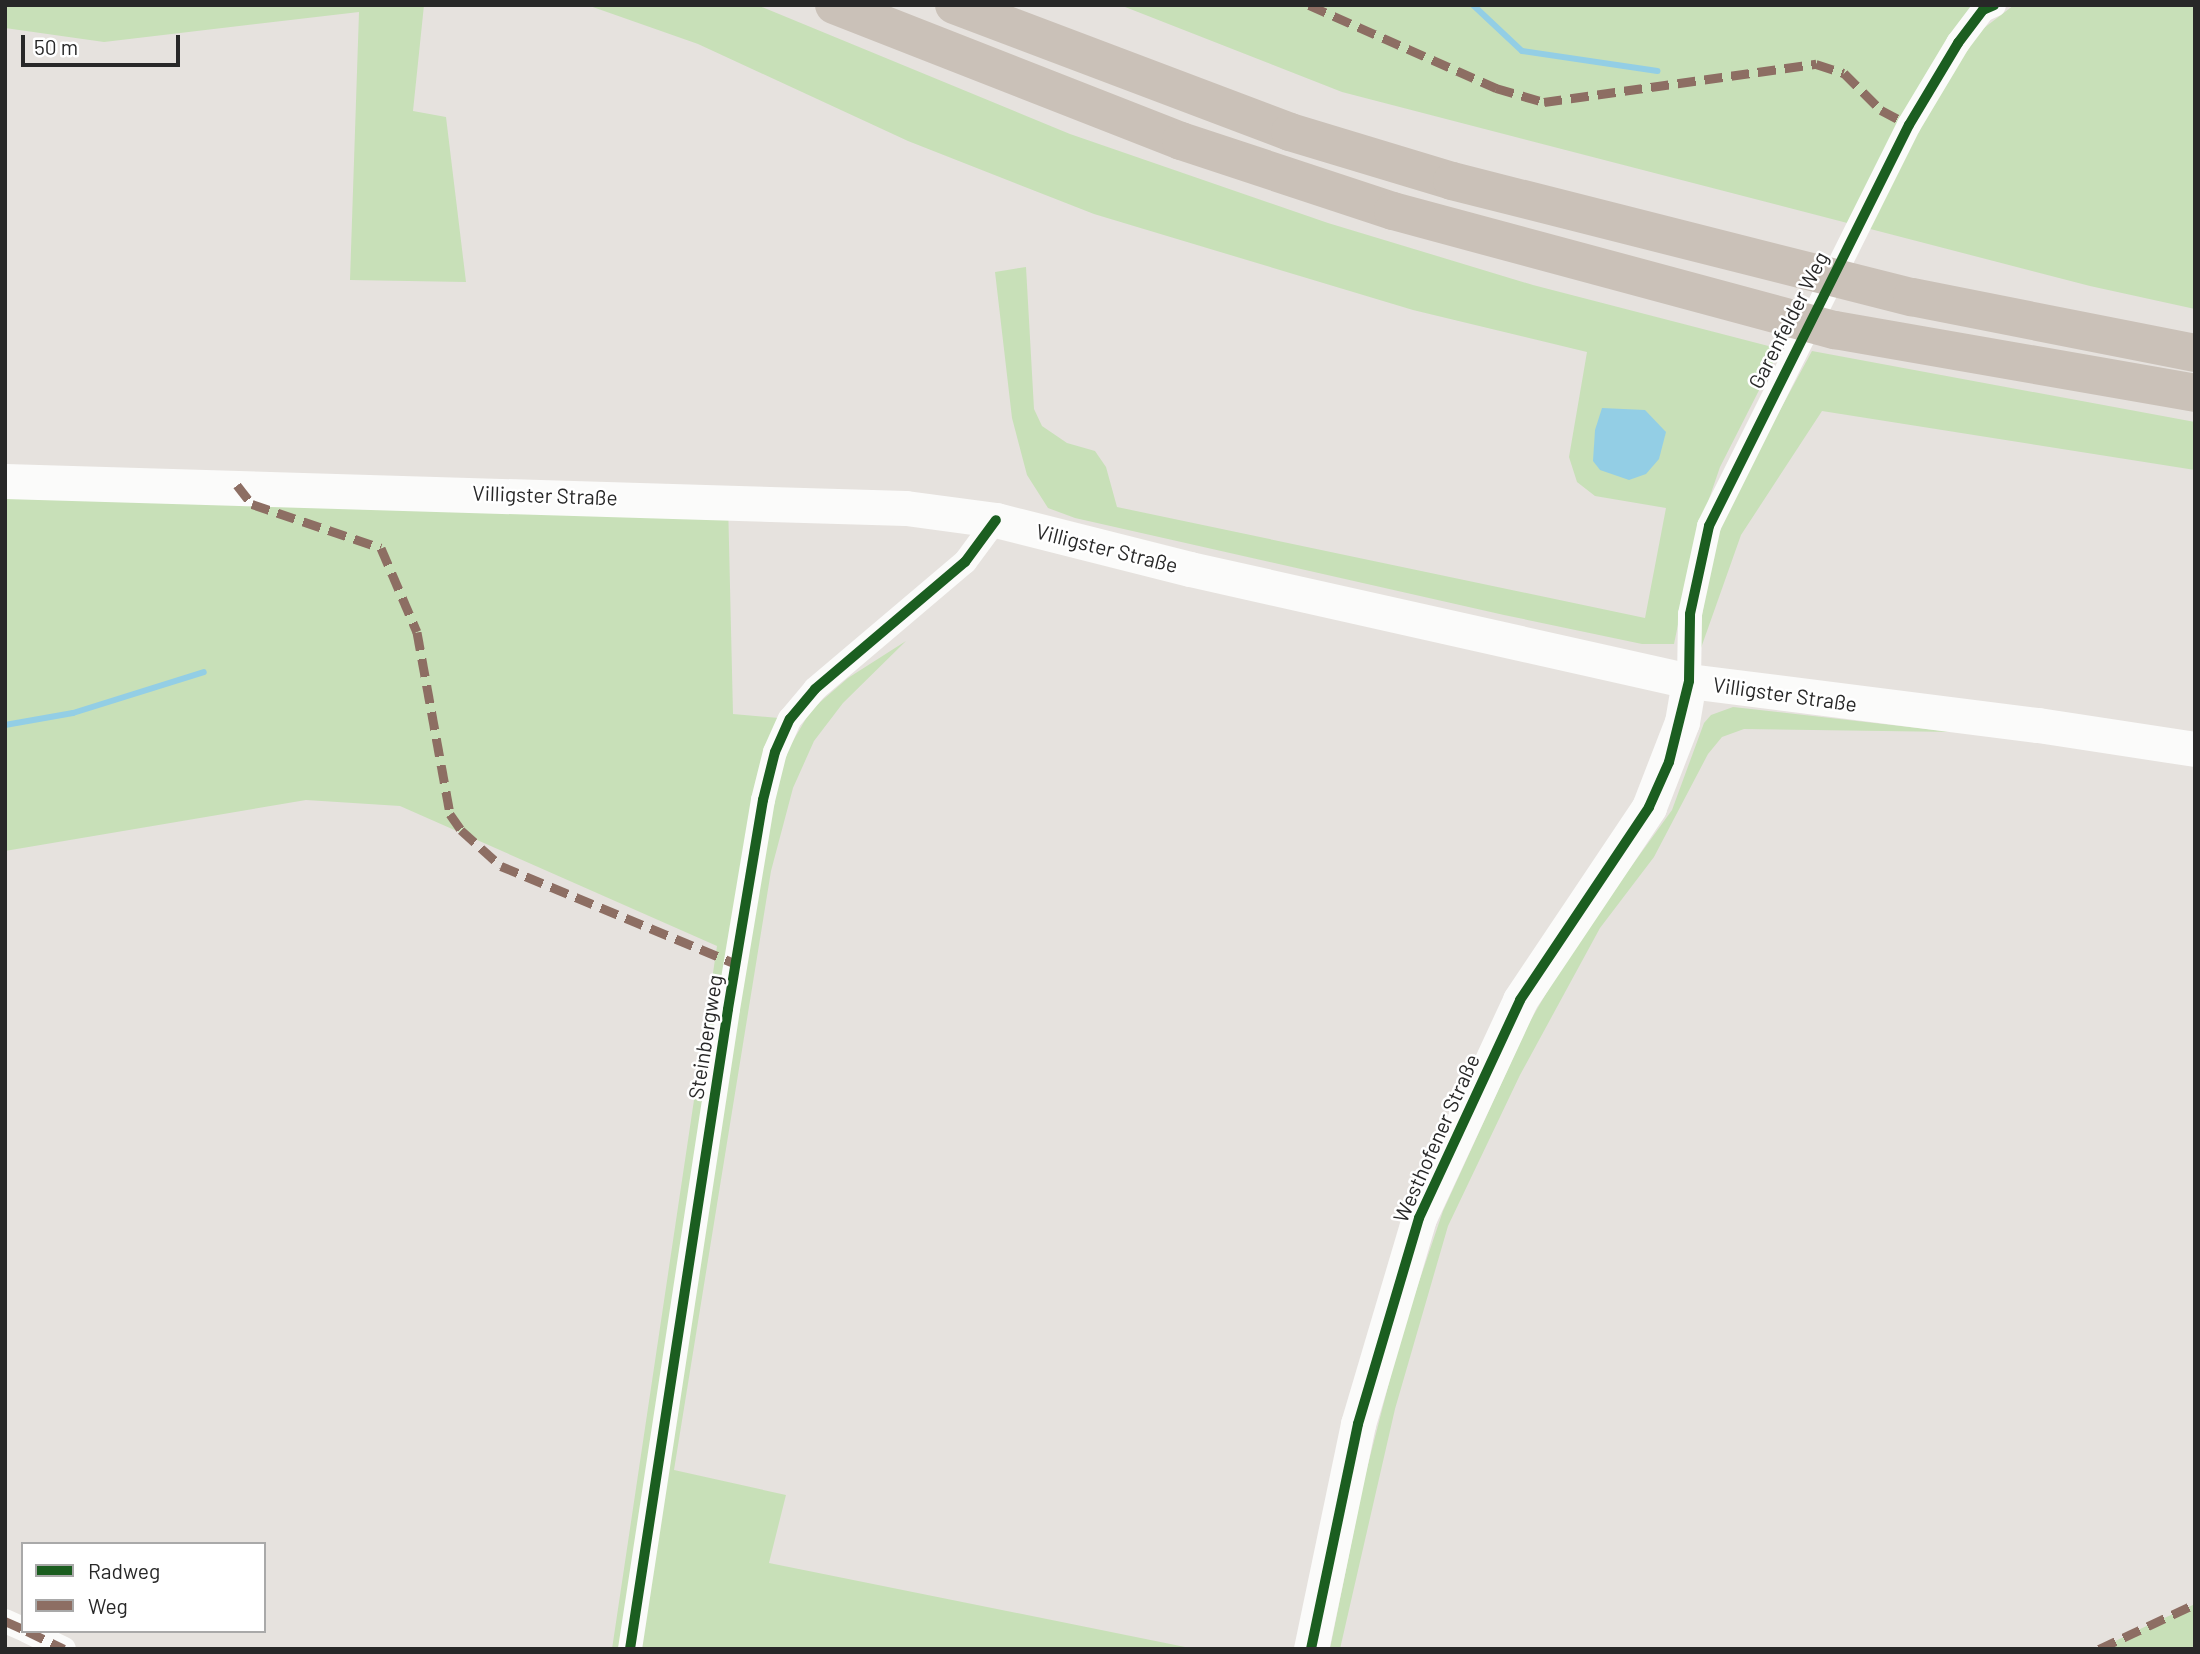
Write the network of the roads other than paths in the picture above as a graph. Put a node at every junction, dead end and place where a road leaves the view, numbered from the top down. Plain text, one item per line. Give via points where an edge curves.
1 (834, 5) edge
2 (954, 5) edge
3 (1994, 5) edge
4 (2195, 353) edge
5 (2195, 393) edge
6 (5, 481) edge
7 (996, 520) junction
8 (1689, 681) junction
9 (2195, 750) edge
10 (5, 1621) edge
11 (21, 1628) edge
12 (31, 1633) edge
13 (64, 1649) edge
14 (630, 1649) edge
15 (1311, 1649) edge

1 - 5 highway via 1181,141 1405,215 1835,330
2 - 4 highway via 1290,132 1452,181 1912,297
3 - 8 street, Garenfelder Weg via 1983,10 1958,43 1875,190 1709,526 1690,614
6 - 7 main road, Villigster Straße via 906,508
7 - 8 main road, Villigster Straße via 1190,569
7 - 14 street, Steinbergweg via 965,562 815,689 789,719 775,752 728,1009
8 - 9 main road, Villigster Straße via 2050,726
8 - 15 main road, Westhofener Straße via 1682,722 1649,807 1520,1000 1419,1218 1365,1397
10 - 11 street
12 - 13 street

